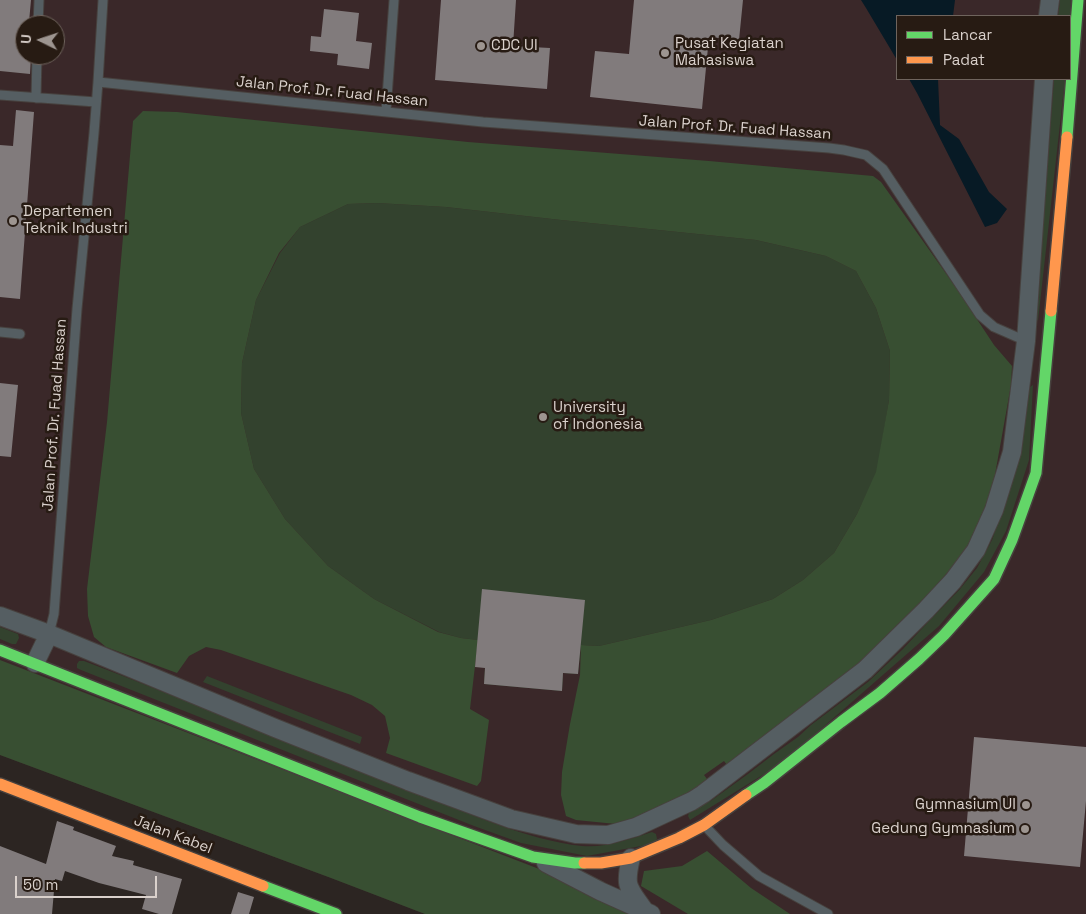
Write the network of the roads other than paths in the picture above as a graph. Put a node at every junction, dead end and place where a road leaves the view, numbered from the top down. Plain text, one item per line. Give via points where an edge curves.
1 (39, 0) edge
2 (103, 0) edge
3 (394, 0) edge
4 (1050, 0) edge
5 (1078, 0) edge
6 (38, 15) edge
7 (1048, 15) edge
8 (1080, 31) edge
9 (37, 65) edge
10 (1044, 80) edge
11 (98, 82) junction
12 (0, 95) edge
13 (36, 98) junction
14 (96, 102) junction
15 (386, 111) junction
16 (1067, 140) junction
17 (1039, 153) junction
18 (0, 332) edge
19 (20, 334) dead end
20 (1026, 341) junction
21 (0, 616) edge
22 (49, 634) junction
23 (0, 650) edge
24 (35, 663) junction
25 (0, 784) edge
26 (764, 784) junction
27 (703, 794) junction
28 (704, 825) junction
29 (533, 857) junction
30 (631, 858) junction
31 (312, 909) edge
32 (648, 912) edge
33 (336, 914) edge
34 (828, 914) edge

1 - 6 lane
2 - 11 lane
3 - 15 lane
4 - 7 street
5 - 8 street
8 - 16 street
9 - 13 lane
10 - 17 street
11 - 14 lane, Jalan Prof. Dr. Fuad Hassan
11 - 15 lane, Jalan Prof. Dr. Fuad Hassan
12 - 13 lane
13 - 14 lane
14 - 22 lane, Jalan Prof. Dr. Fuad Hassan via 54,614
15 - 20 lane, Jalan Prof. Dr. Fuad Hassan via 483,122 806,146 866,154 883,169 980,315 994,327
16 - 17 street via 1056,139 1055,154
16 - 26 street via 1036,473 994,579 944,635 880,693
17 - 20 street
18 - 19 lane
20 - 27 street via 1012,452 994,510 976,550 932,603 865,670
21 - 22 street
22 - 24 street
22 - 27 street via 275,728 511,819 576,834 608,835 636,827
23 - 24 street
24 - 29 street via 411,813
25 - 31 street, Jalan Kabel
26 - 27 street via 758,775 712,808
26 - 28 street
28 - 30 street
28 - 34 lane via 759,876
29 - 30 street via 574,864
29 - 32 street
30 - 32 street via 627,883
31 - 33 street, Jalan Kabel

